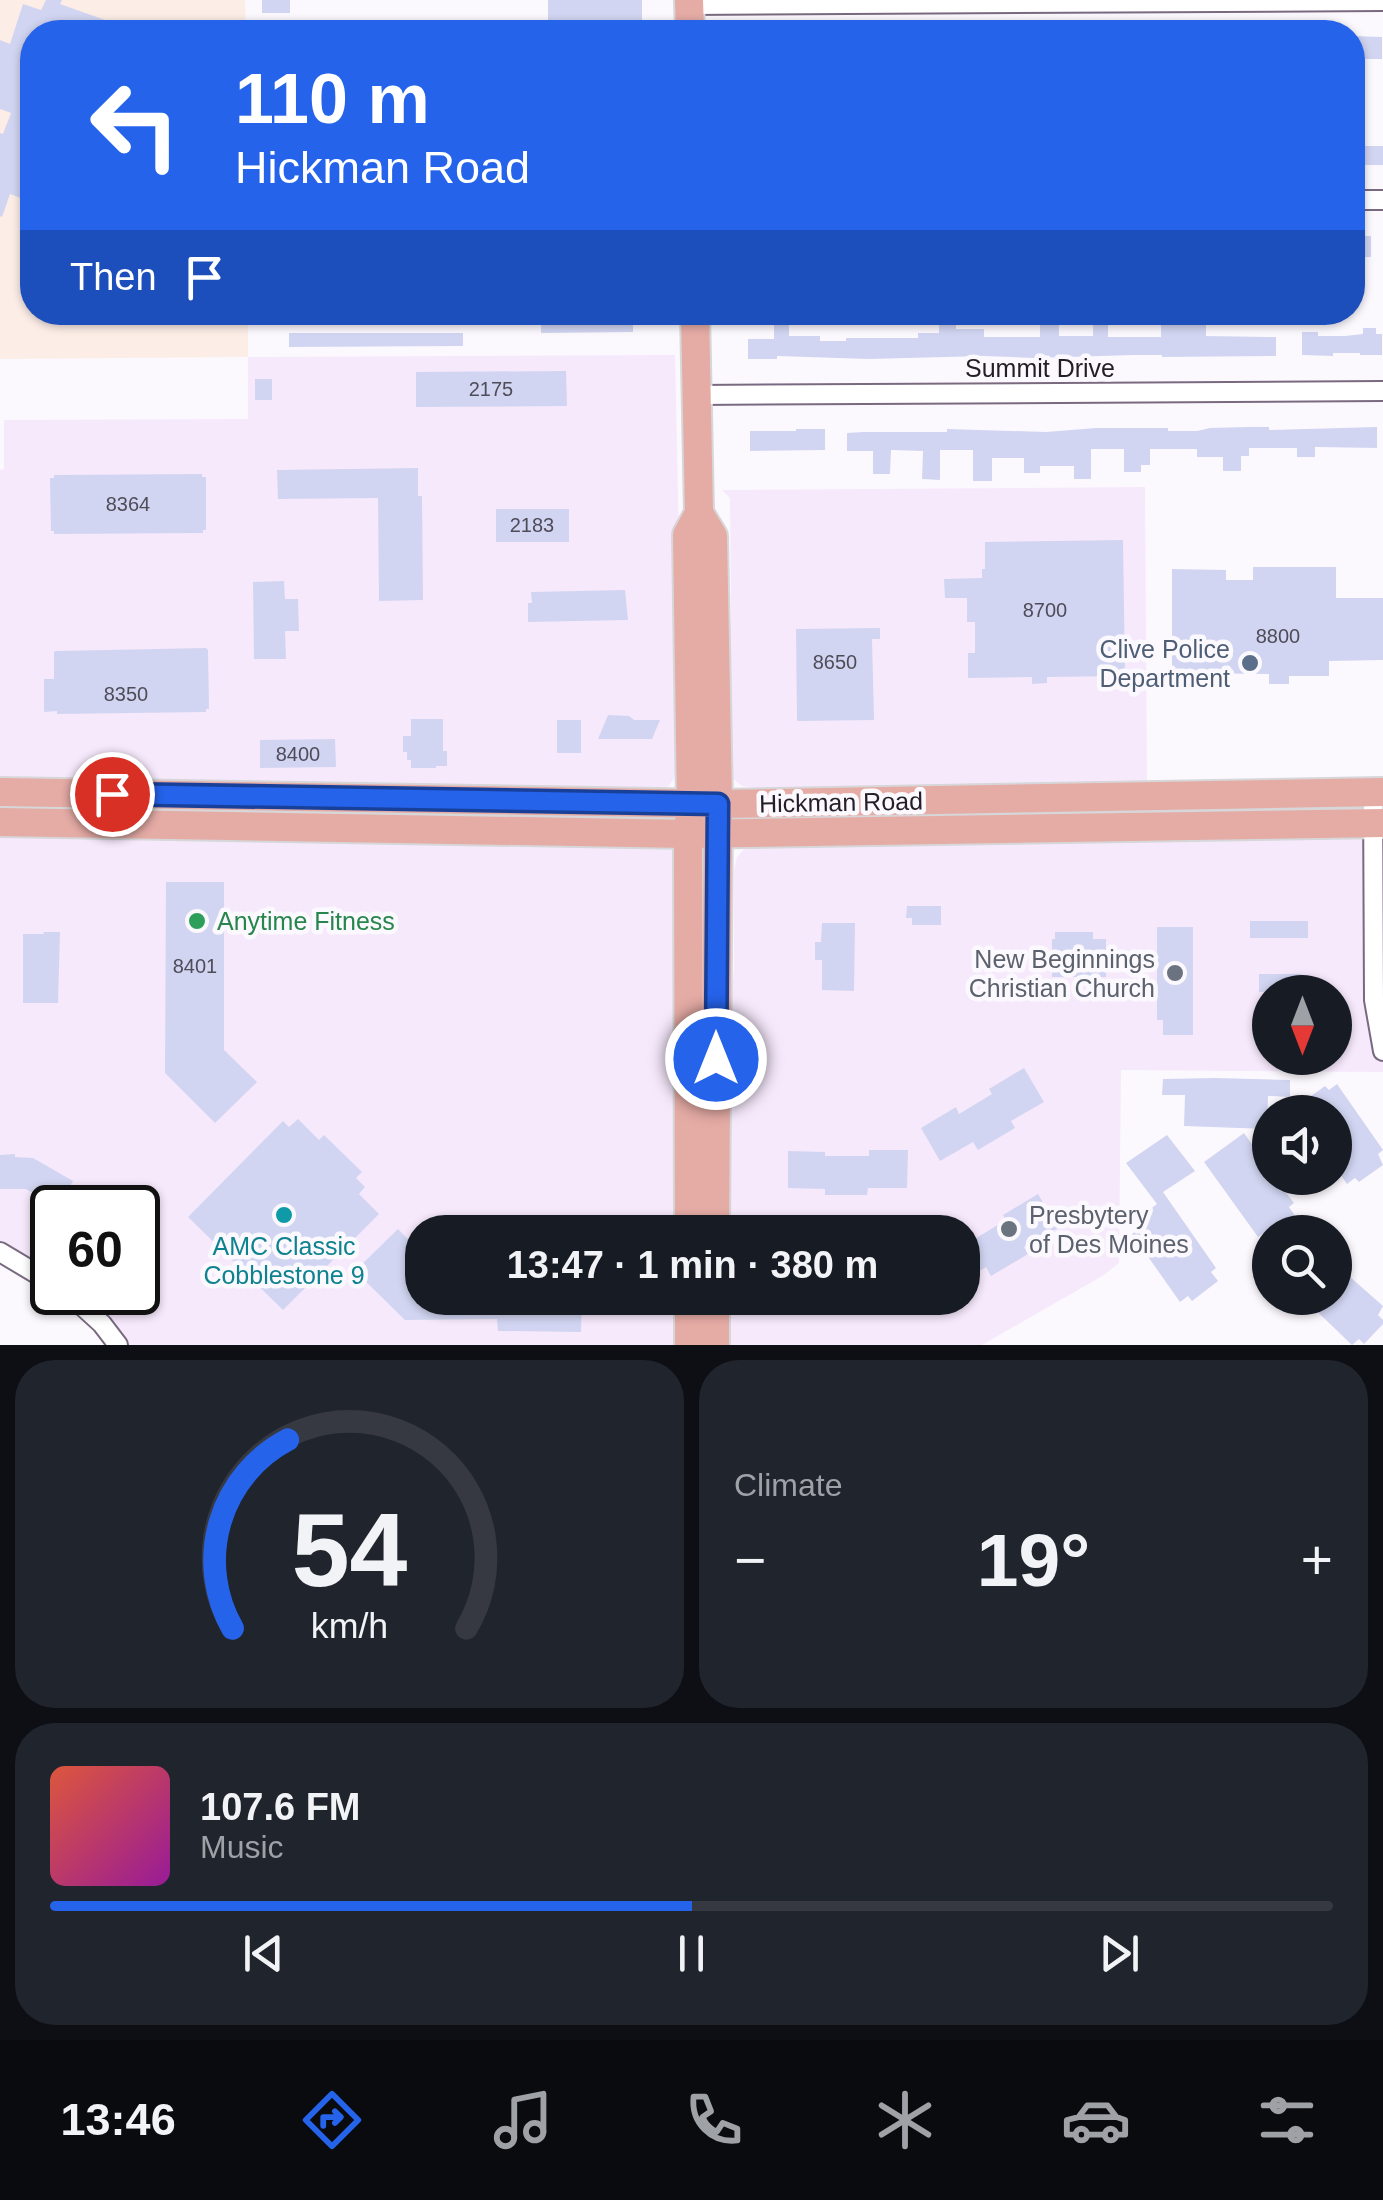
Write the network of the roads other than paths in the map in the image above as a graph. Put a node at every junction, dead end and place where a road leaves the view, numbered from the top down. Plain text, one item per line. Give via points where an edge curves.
1 (1383, 0) edge
2 (689, 13) edge
3 (696, 325) edge
4 (1383, 391) edge
5 (697, 395) junction
6 (0, 792) edge
7 (1378, 792) edge
8 (705, 804) junction
9 (0, 822) edge
10 (1379, 823) edge
11 (716, 833) junction
12 (688, 834) junction
13 (1383, 1051) edge
14 (689, 1215) edge
15 (715, 1215) edge
16 (0, 1252) edge
17 (30, 1270) edge
18 (92, 1315) edge
19 (689, 1315) edge
20 (715, 1315) edge
21 (118, 1345) edge
22 (689, 1345) edge
23 (715, 1345) edge

1 - 2 street
3 - 5 main road
4 - 5 street, Summit Drive
5 - 8 main road via 698,512 713,536
6 - 8 main road, Hickman Road
7 - 8 main road, Hickman Road
7 - 10 street
8 - 11 main road
8 - 12 main road
9 - 12 main road, Hickman Road
10 - 11 main road, Hickman Road
10 - 13 street via 1374,985
11 - 12 main road, Hickman Road
11 - 15 main road
12 - 14 main road
16 - 17 street
18 - 21 street
19 - 22 main road
20 - 23 main road

